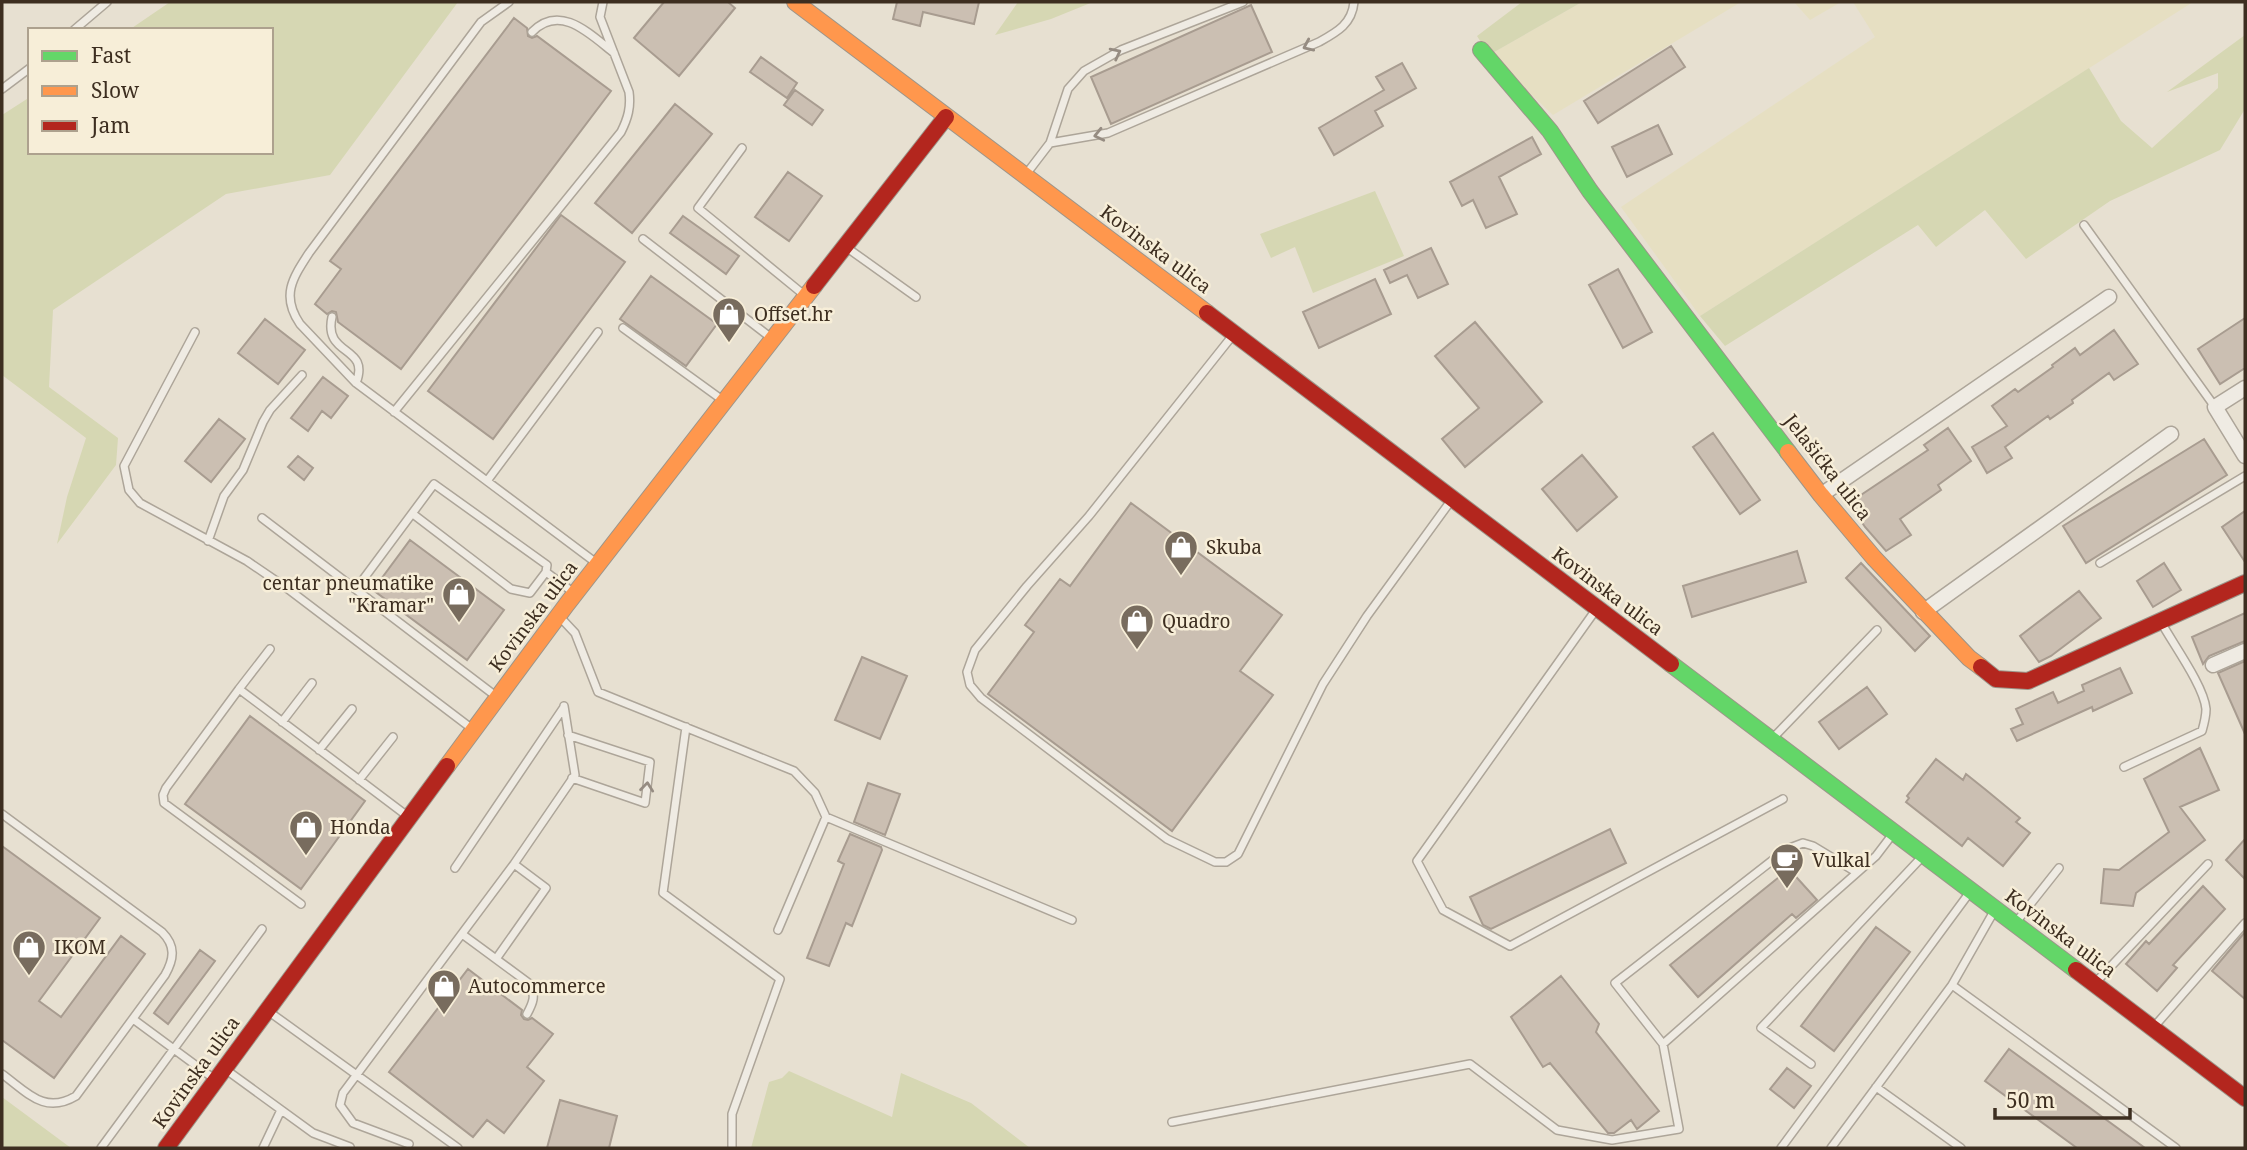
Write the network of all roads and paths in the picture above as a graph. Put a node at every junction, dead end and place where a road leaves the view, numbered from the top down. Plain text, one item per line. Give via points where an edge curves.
1 (107, 2) edge
2 (509, 2) edge
3 (603, 2) edge
4 (795, 2) edge
5 (822, 2) edge
6 (1243, 2) edge
7 (1354, 2) edge
8 (816, 18) junction
9 (76, 28) edge
10 (532, 32) dead end
11 (1481, 50) dead end
12 (615, 54) junction
13 (28, 70) edge
14 (2, 89) edge
15 (946, 117) junction
16 (1050, 143) junction
17 (742, 148) dead end
18 (1025, 177) junction
19 (2084, 225) dead end
20 (643, 240) dead end
21 (846, 246) junction
22 (807, 296) junction
23 (916, 297) dead end
24 (2109, 297) dead end
25 (332, 317) dead end
26 (623, 328) dead end
27 (195, 332) dead end
28 (598, 332) dead end
29 (1233, 334) junction
30 (773, 340) junction
31 (302, 375) dead end
32 (356, 383) junction
33 (2245, 388) edge
34 (725, 402) junction
35 (2215, 407) junction
36 (394, 412) junction
37 (2171, 434) dead end
38 (2245, 456) edge
39 (2245, 476) edge
40 (487, 481) junction
41 (1821, 495) junction
42 (1452, 500) junction
43 (413, 514) junction
44 (262, 518) dead end
45 (208, 541) junction
46 (2100, 563) dead end
47 (598, 564) junction
48 (546, 572) junction
49 (2245, 583) edge
50 (356, 589) junction
51 (575, 594) junction
52 (1597, 608) junction
53 (1923, 612) junction
54 (559, 616) junction
55 (2161, 621) junction
56 (1877, 630) dead end
57 (270, 649) dead end
58 (2245, 651) edge
59 (2213, 665) dead end
60 (312, 683) dead end
61 (239, 689) junction
62 (498, 698) junction
63 (352, 709) dead end
64 (282, 722) junction
65 (686, 727) junction
66 (474, 730) junction
67 (568, 735) junction
68 (393, 737) dead end
69 (1771, 739) junction
70 (319, 750) junction
71 (2124, 767) dead end
72 (572, 778) junction
73 (359, 780) junction
74 (1783, 799) dead end
75 (2, 814) edge
76 (826, 817) junction
77 (410, 818) junction
78 (1895, 832) junction
79 (1924, 855) junction
80 (514, 864) junction
81 (2207, 864) dead end
82 (455, 867) dead end
83 (2059, 867) dead end
84 (1856, 872) junction
85 (1971, 891) junction
86 (302, 904) dead end
87 (1995, 910) junction
88 (1072, 920) dead end
89 (2245, 923) edge
90 (2014, 924) junction
91 (262, 929) dead end
92 (778, 930) dead end
93 (462, 934) junction
94 (496, 959) junction
95 (2094, 984) junction
96 (1952, 985) junction
97 (268, 1010) junction
98 (527, 1014) dead end
99 (133, 1019) junction
100 (2153, 1029) junction
101 (1663, 1044) junction
102 (175, 1049) junction
103 (1811, 1064) dead end
104 (2, 1074) edge
105 (221, 1074) junction
106 (355, 1074) junction
107 (1876, 1087) junction
108 (2245, 1098) edge
109 (281, 1110) junction
110 (1172, 1122) dead end
111 (409, 1144) dead end
112 (350, 1147) edge
113 (101, 1148) edge
114 (166, 1148) edge
115 (263, 1148) edge
116 (458, 1148) edge
117 (733, 1148) edge
118 (1782, 1148) edge
119 (1831, 1148) edge
120 (1961, 1148) edge
121 (2176, 1148) edge

1 - 9 lane
2 - 32 lane via 481,22 294,276 289,293 293,313
3 - 12 lane via 600,18
4 - 8 street, Kovinska ulica
5 - 8 street
16 -> 6 lane via 1068,89 1084,71 1121,50
7 -> 16 lane via 1341,30 1319,42 1108,133
8 - 15 street, Kovinska ulica
10 - 12 lane via 550,19 563,20
11 - 41 street, Jelašićka ulica via 1550,131 1590,191
12 - 36 lane via 630,103 621,131
13 - 14 lane
15 - 18 street, Kovinska ulica
15 - 21 street, Kovinska ulica
16 - 18 lane
17 - 22 lane via 698,208
18 - 29 street, Kovinska ulica
19 - 35 lane
20 - 30 lane
21 - 22 street, Kovinska ulica
21 - 23 lane
22 - 30 street, Kovinska ulica
24 - 41 street
25 - 32 lane via 332,339 359,364
26 - 34 lane
27 - 45 lane via 124,466 129,490 140,503
28 - 40 lane
29 - 42 street, Kovinska ulica
29 - 42 lane via 1089,516 975,650 967,672 981,698 1167,839 1215,862 1226,862 1238,854 1323,684
30 - 34 street, Kovinska ulica
31 - 45 lane via 263,422 243,470 224,496
32 - 36 lane
33 - 35 street
34 - 47 street, Kovinska ulica
35 - 38 street
36 - 40 lane
37 - 53 street
39 - 46 lane
40 - 47 lane
41 - 53 street, Jelašićka ulica
42 - 52 street, Kovinska ulica
43 - 48 lane via 510,589 530,593
43 - 48 lane via 434,484 547,565
43 - 50 lane
44 - 50 lane
45 - 66 lane via 288,589
47 - 51 street, Kovinska ulica
48 - 51 lane
49 - 55 street, Jelašićka ulica
50 - 62 lane
51 - 54 street, Kovinska ulica
52 - 69 street, Kovinska ulica
52 - 74 lane via 1417,861 1443,910 1510,946
53 - 55 street, Jelašićka ulica via 1996,679 2028,681
54 - 62 street, Kovinska ulica
54 - 65 lane via 575,633 598,692
55 - 71 lane via 2201,691 2205,720 2202,731
56 - 69 lane
57 - 61 lane
58 - 59 street
60 - 64 lane
61 - 64 lane
61 - 86 lane via 166,788 164,803
62 - 66 street, Kovinska ulica
63 - 70 lane
64 - 70 lane
65 - 76 lane via 794,771 815,793
65 - 117 lane via 663,893 780,979 732,1114
66 - 77 street, Kovinska ulica
67 - 72 lane
72 -> 67 lane via 645,803 650,762
67 - 82 lane via 564,706
68 - 73 lane
69 - 78 street, Kovinska ulica
70 - 73 lane
72 - 80 lane
73 - 77 lane
75 - 99 lane via 168,938 171,964
76 - 88 lane
76 - 92 lane
77 - 97 street, Kovinska ulica
78 - 79 street, Kovinska ulica
78 - 84 lane
79 - 85 street, Kovinska ulica
79 - 103 lane via 1760,1028
80 - 93 lane
80 - 94 lane via 546,888
81 - 95 lane
83 - 90 lane
84 - 101 lane
84 - 101 lane via 1814,846 1803,843 1787,849 1615,983
85 - 87 street, Kovinska ulica
85 - 118 lane
87 - 90 street, Kovinska ulica
87 - 96 lane
89 - 100 lane
90 - 95 street, Kovinska ulica
91 - 102 lane
93 - 94 lane
93 - 106 lane
94 - 98 lane via 530,984 533,1003
95 - 100 street, Kovinska ulica
96 - 107 lane
96 - 121 lane
97 - 105 street, Kovinska ulica
97 - 106 lane
99 - 102 lane
99 - 104 lane via 82,1089 68,1101 39,1101
100 - 108 street, Kovinska ulica
101 - 110 lane via 1679,1129 1612,1140 1558,1130 1470,1064
102 - 105 lane
102 - 113 lane
105 - 109 lane
105 - 114 street, Kovinska ulica
106 - 111 lane via 340,1105 353,1123
106 - 116 lane
107 - 119 lane
107 - 120 lane
109 - 112 lane via 313,1133
109 - 115 lane

